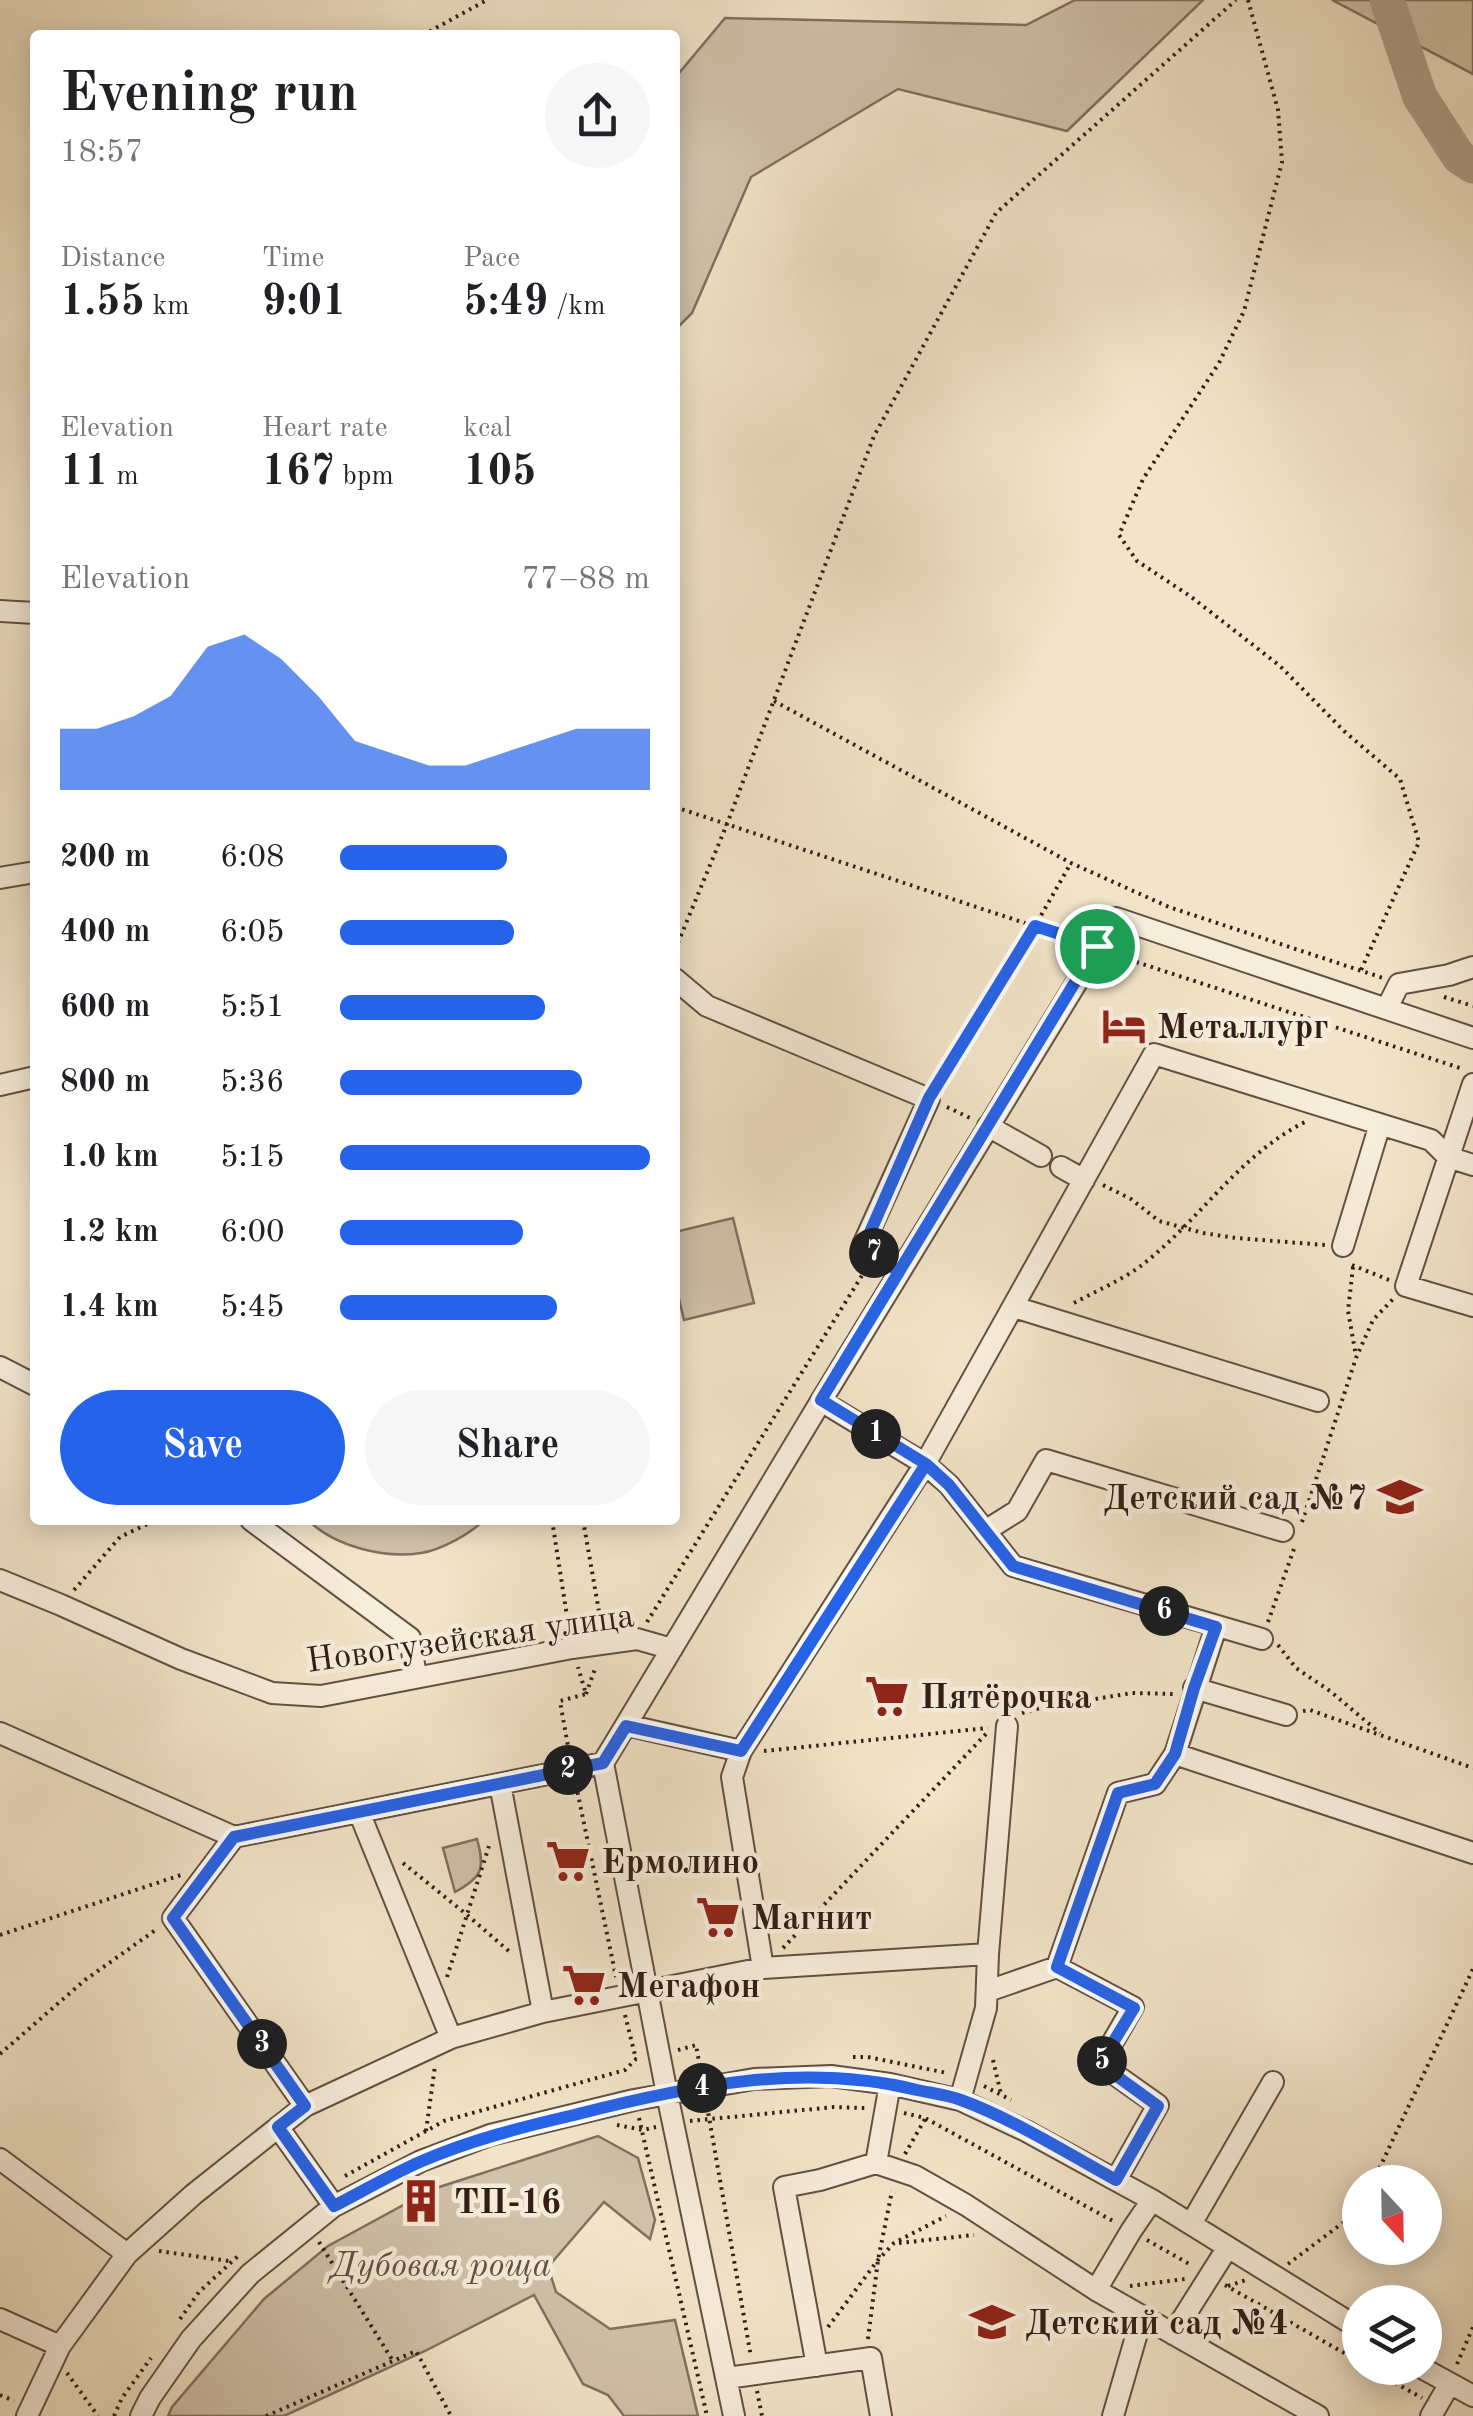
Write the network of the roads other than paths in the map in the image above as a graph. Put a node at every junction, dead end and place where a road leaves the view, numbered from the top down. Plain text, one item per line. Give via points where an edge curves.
1 (0, 611) edge
2 (30, 613) edge
3 (30, 873) edge
4 (0, 878) edge
5 (1473, 968) edge
6 (680, 983) edge
7 (1387, 1008) junction
8 (1473, 1038) edge
9 (30, 1078) edge
10 (1473, 1084) edge
11 (0, 1085) edge
12 (1380, 1124) junction
13 (988, 1126) junction
14 (1041, 1156) dead end
15 (1448, 1157) junction
16 (1473, 1165) edge
17 (1061, 1167) dead end
18 (1084, 1180) junction
19 (1344, 1246) road end
20 (899, 1272) junction
21 (1473, 1306) edge
22 (1014, 1307) junction
23 (0, 1367) edge
24 (30, 1383) edge
25 (821, 1400) junction
26 (1318, 1401) dead end
27 (926, 1464) junction
28 (257, 1525) edge
29 (985, 1530) junction
30 (1283, 1530) dead end
31 (2, 1587) edge
32 (1216, 1627) junction
33 (1262, 1639) dead end
34 (672, 1648) junction
35 (416, 1677) junction
36 (1194, 1688) junction
37 (1286, 1716) road end
38 (626, 1726) junction
39 (1007, 1726) road end
40 (0, 1733) edge
41 (741, 1751) junction
42 (1175, 1754) junction
43 (603, 1763) junction
44 (502, 1795) junction
45 (359, 1812) junction
46 (234, 1837) junction
47 (1473, 1853) edge
48 (988, 1954) junction
49 (1057, 1967) junction
50 (764, 1968) junction
51 (988, 1991) junction
52 (648, 1992) junction
53 (542, 2012) junction
54 (445, 2040) junction
55 (1273, 2082) dead end
56 (890, 2084) junction
57 (668, 2094) junction
58 (960, 2100) junction
59 (305, 2106) junction
60 (278, 2127) junction
61 (0, 2159) edge
62 (886, 2166) junction
63 (1116, 2180) junction
64 (1152, 2200) junction
65 (334, 2206) junction
66 (1191, 2224) junction
67 (1228, 2247) junction
68 (131, 2251) junction
69 (1096, 2290) junction
70 (1142, 2316) junction
71 (1342, 2318) edge
72 (0, 2319) edge
73 (1172, 2334) junction
74 (58, 2352) junction
75 (815, 2356) junction
76 (727, 2378) junction
77 (1442, 2380) edge
78 (1449, 2384) junction
79 (1473, 2396) edge
80 (1434, 2411) edge
81 (27, 2416) edge
82 (141, 2416) edge
83 (734, 2416) edge
84 (881, 2416) edge
85 (1113, 2416) edge
86 (1318, 2416) edge

1 - 2 street
3 - 4 street
5 - 7 street via 1399,984
6 - 20 street via 707,1006 929,1098 864,1246
7 - 8 street
7 - 13 street via 1116,918
9 - 11 street
10 - 15 street
12 - 15 street via 1432,1140
12 - 18 street via 1154,1054
12 - 19 street
13 - 14 street
13 - 20 street
15 - 16 street
15 - 21 street via 1406,1286
17 - 18 street
18 - 22 street
20 - 25 street
22 - 26 street
22 - 27 street
23 - 24 street
25 - 27 street
25 - 34 street
27 - 29 street
27 - 41 street
28 - 35 street via 410,1638
29 - 30 street via 1017,1511 1046,1460
29 - 32 street via 1013,1566
31 - 35 street, Новогузейская улица via 272,1693 321,1696
32 - 33 street
32 - 36 street
34 - 35 street, Новогузейская улица via 637,1639
34 - 38 street
36 - 37 street
36 - 42 street
38 - 41 street
38 - 43 street
39 - 48 street
40 - 46 street
41 - 50 street via 732,1777
42 - 47 street
42 - 49 street via 1155,1784 1118,1793
43 - 44 street
43 - 52 street
44 - 45 street
44 - 53 street
45 - 46 street
45 - 54 street via 438,2007
46 - 59 street via 173,1918
48 - 50 street
48 - 51 street
49 - 51 street
49 - 63 street via 1134,2008 1100,2064 1158,2106
50 - 52 street
51 - 58 street
52 - 53 street
52 - 57 street
53 - 54 street
54 - 59 street
55 - 66 street
56 - 57 street via 793,2076
56 - 58 street
56 - 62 street
57 - 65 street via 490,2136 420,2161
57 - 76 street
58 - 63 street
59 - 60 street
60 - 65 street
60 - 68 street
61 - 68 street
62 - 69 street via 966,2205
62 - 75 street via 784,2187
63 - 64 street
64 - 66 street
64 - 69 street
65 - 82 street via 250,2274 191,2340
66 - 67 street
67 - 71 street
67 - 73 street
68 - 74 street
69 - 70 street
70 - 73 street
70 - 85 street
72 - 74 street
73 - 86 street
74 - 81 street
75 - 76 street
75 - 84 street via 870,2358
76 - 83 street
77 - 78 street
78 - 79 street
78 - 80 street

